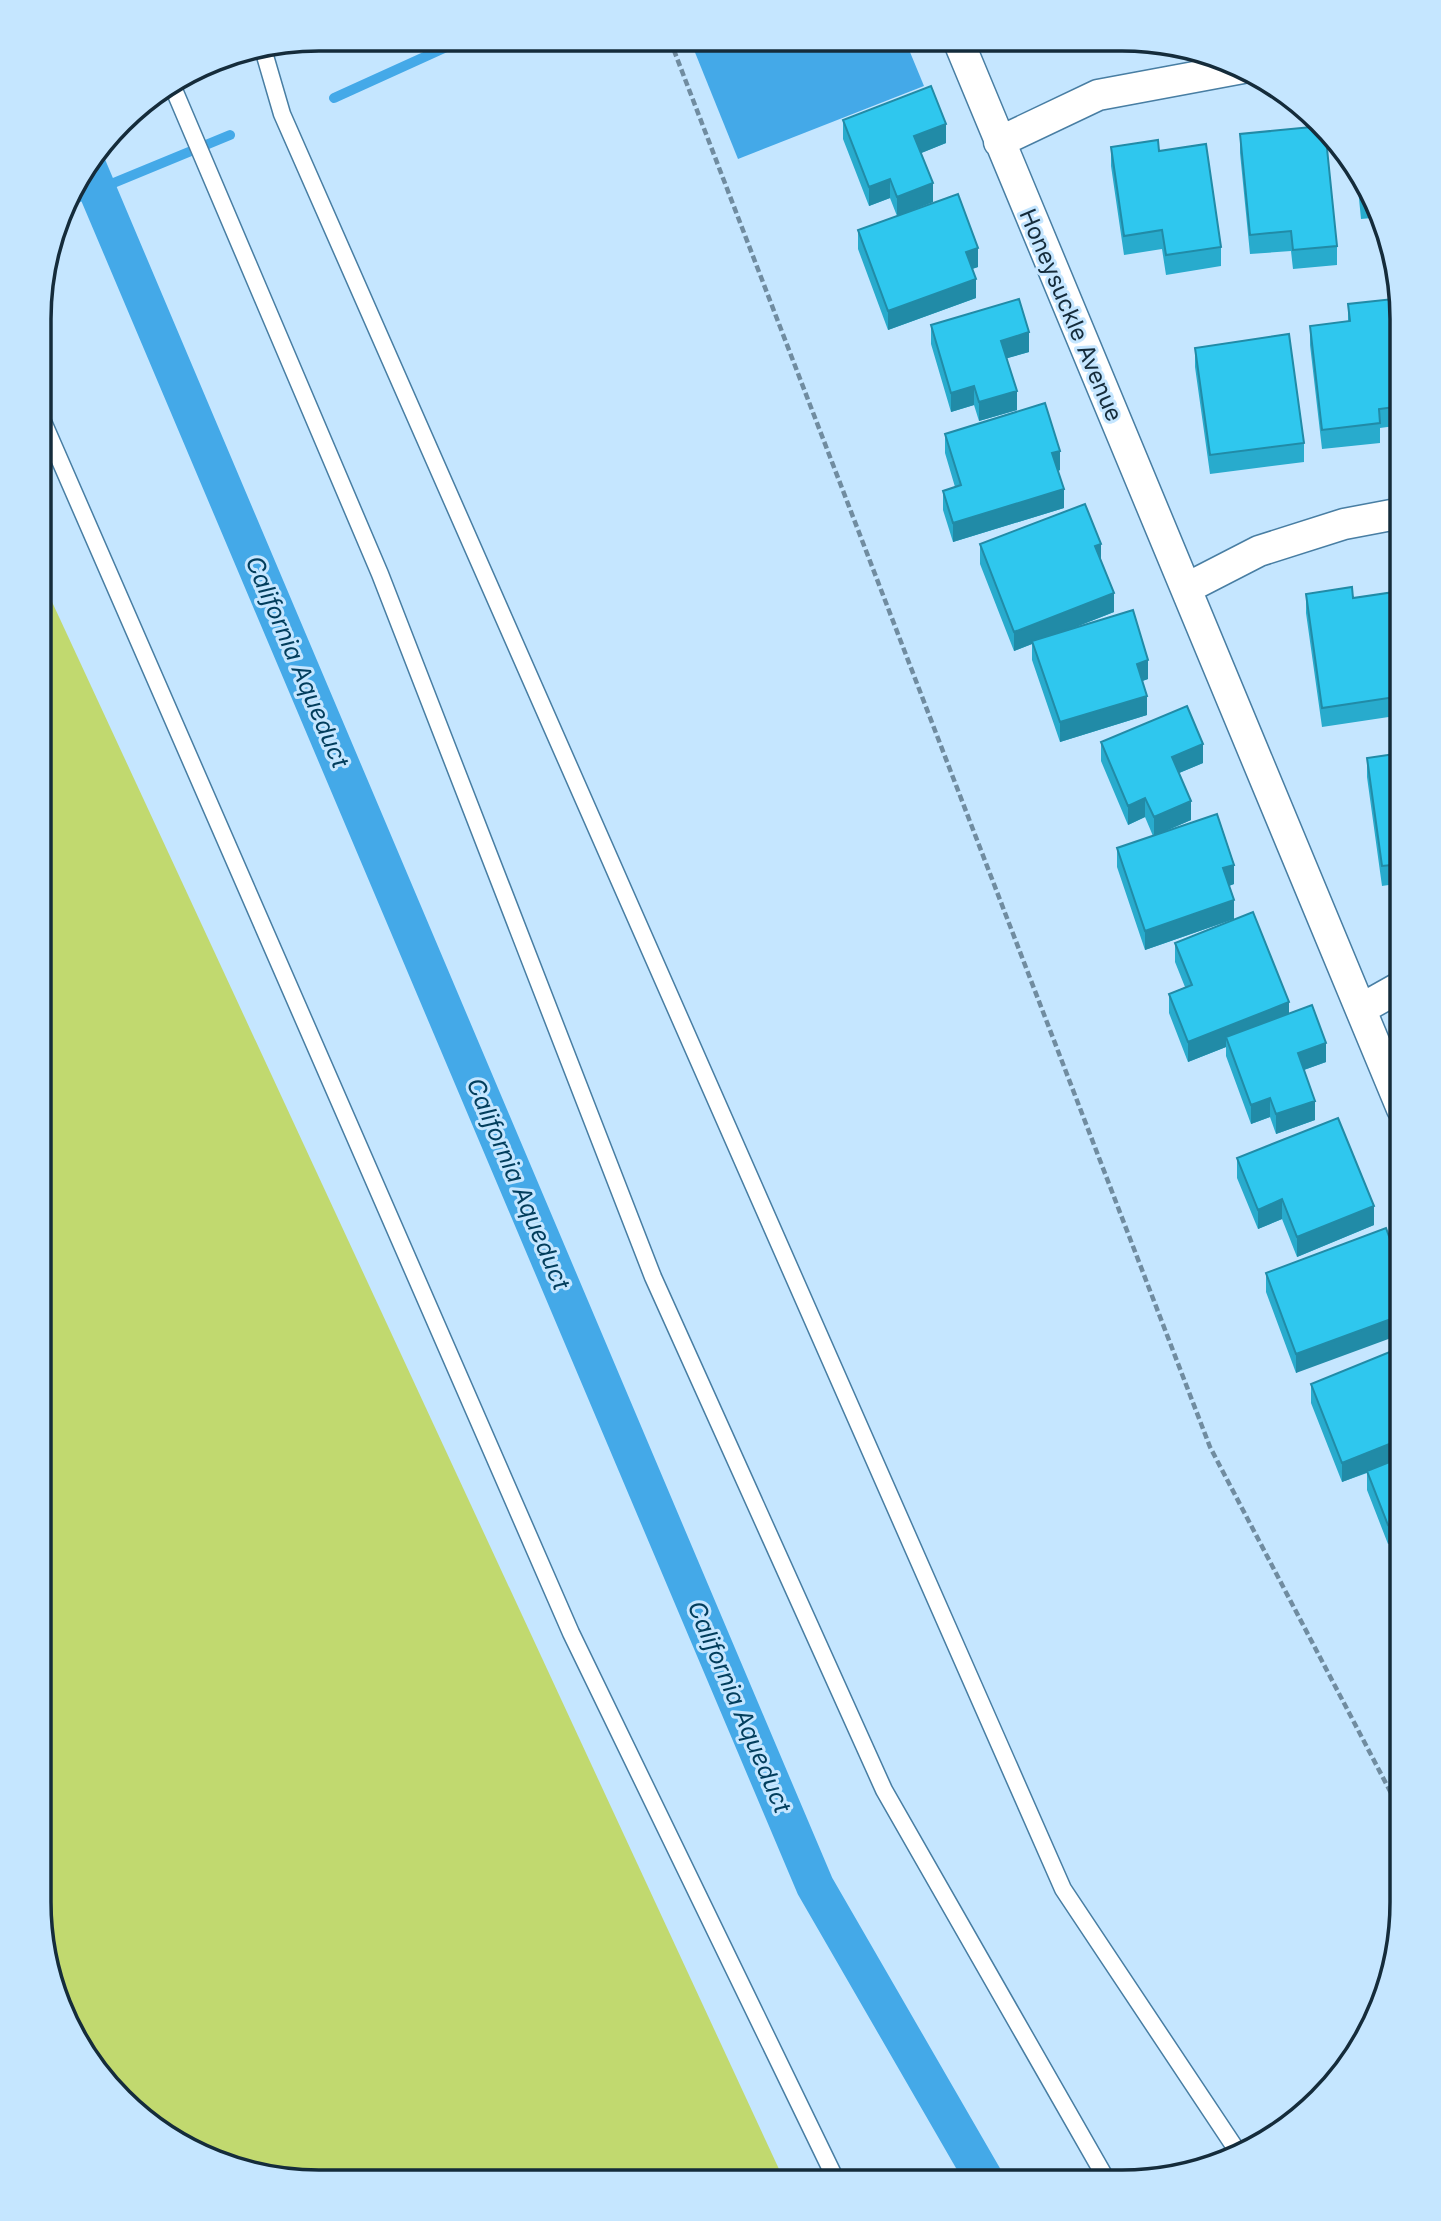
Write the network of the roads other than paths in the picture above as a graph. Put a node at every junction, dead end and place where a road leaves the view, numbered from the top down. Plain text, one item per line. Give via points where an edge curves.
1 (962, 51) edge
2 (265, 56) edge
3 (1226, 71) edge
4 (175, 93) edge
5 (999, 142) junction
6 (51, 440) edge
7 (1390, 515) edge
8 (1187, 588) junction
9 (1390, 993) edge
10 (1361, 1009) junction
11 (1390, 1080) edge
12 (1234, 2146) edge
13 (831, 2170) edge
14 (1101, 2170) edge

1 - 5 street, Honeysuckle Avenue
2 - 12 lane via 282,114 1063,1889
3 - 5 street via 1098,95
4 - 14 lane via 380,574 653,1277 884,1790
5 - 8 street, Honeysuckle Avenue
6 - 13 lane via 571,1633
7 - 8 street via 1259,551
8 - 10 street, Honeysuckle Avenue
9 - 10 street
10 - 11 street, Honeysuckle Avenue

